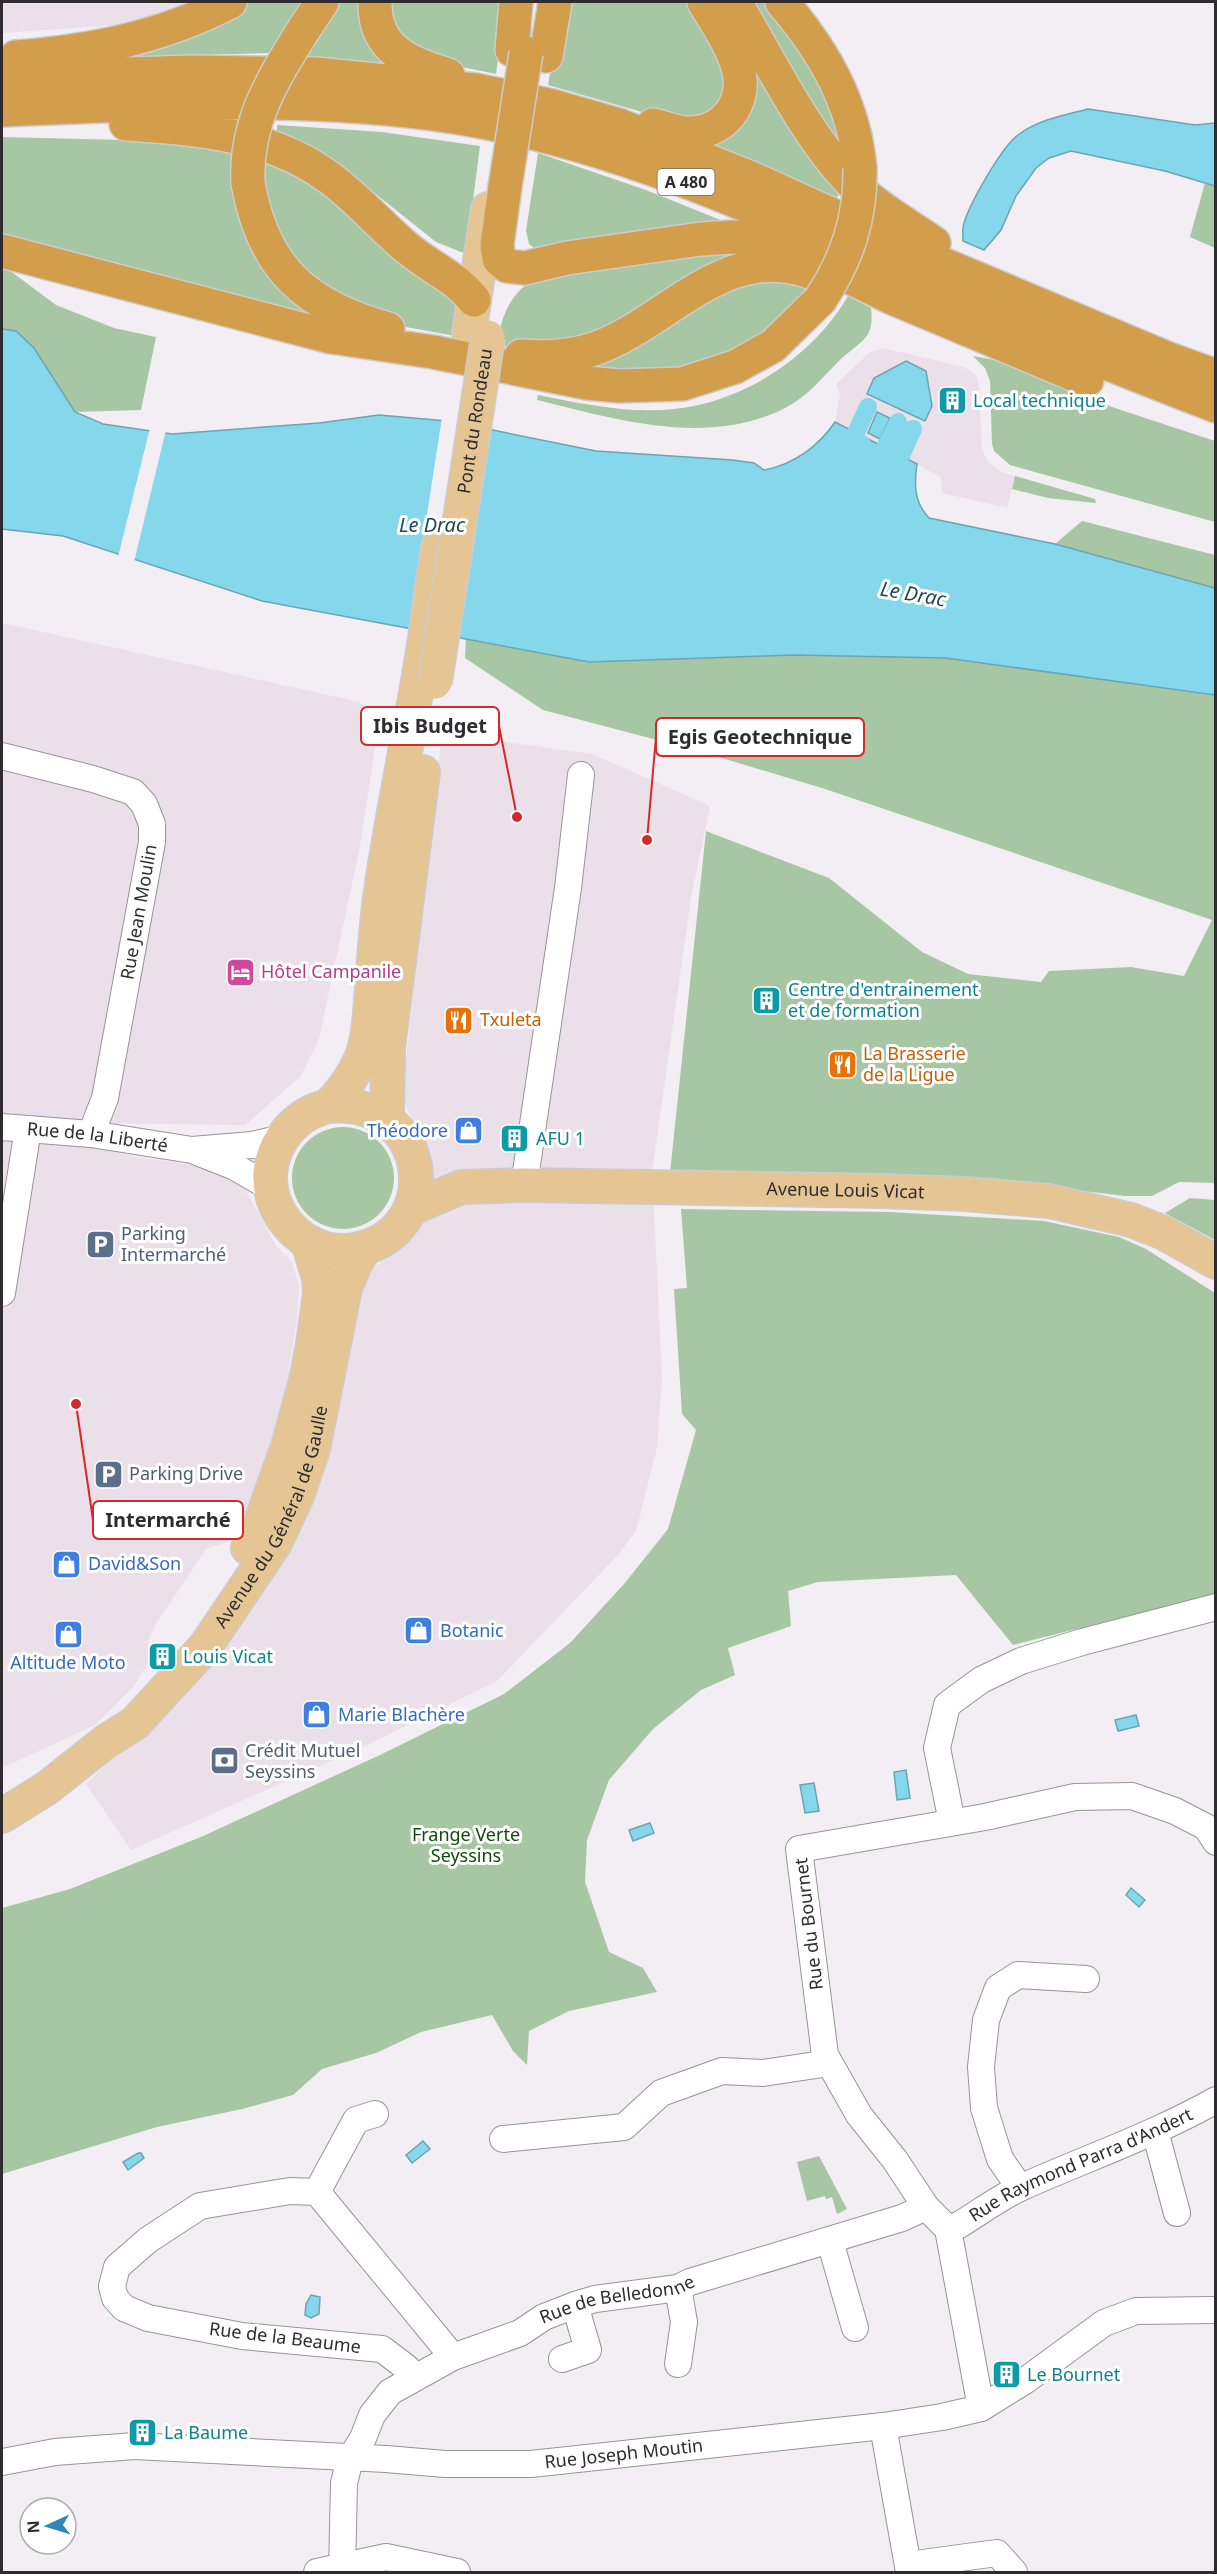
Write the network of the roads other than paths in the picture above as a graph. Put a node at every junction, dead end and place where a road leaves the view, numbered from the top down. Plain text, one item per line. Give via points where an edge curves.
1 (230, 2) edge
2 (322, 2) edge
3 (375, 2) edge
4 (516, 2) edge
5 (523, 2) edge
6 (533, 2) edge
7 (544, 2) edge
8 (555, 2) edge
9 (704, 2) edge
10 (735, 2) edge
11 (782, 2) edge
12 (530, 53) junction
13 (2, 58) edge
14 (2, 78) edge
15 (476, 90) junction
16 (2, 110) edge
17 (2, 119) edge
18 (531, 119) joint
19 (619, 125) junction
20 (506, 187) junction
21 (2, 251) edge
22 (907, 265) junction
23 (507, 266) junction
24 (474, 300) junction
25 (988, 312) junction
26 (478, 335) junction
27 (1215, 376) edge
28 (1215, 406) edge
29 (1215, 427) edge
30 (427, 681) junction
31 (2, 756) edge
32 (581, 775) dead end
33 (328, 1106) junction
34 (387, 1119) junction
35 (2, 1127) edge
36 (28, 1129) junction
37 (91, 1134) junction
38 (282, 1138) junction
39 (192, 1150) junction
40 (414, 1160) junction
41 (524, 1185) junction
42 (461, 1187) junction
43 (271, 1188) junction
44 (410, 1209) junction
45 (308, 1242) junction
46 (365, 1248) junction
47 (1215, 1263) edge
48 (2, 1293) edge
49 (1215, 1607) edge
50 (105, 1742) junction
51 (2, 1816) edge
52 (952, 1822) junction
53 (1212, 1828) edge
54 (1086, 1980) dead end
55 (829, 2063) junction
56 (1215, 2100) edge
57 (375, 2114) dead end
58 (1155, 2131) junction
59 (503, 2139) dead end
60 (1020, 2188) junction
61 (317, 2192) junction
62 (926, 2207) junction
63 (1177, 2213) dead end
64 (948, 2229) junction
65 (830, 2241) junction
66 (678, 2288) junction
67 (575, 2306) junction
68 (1215, 2310) edge
69 (855, 2328) dead end
70 (453, 2357) junction
71 (562, 2359) dead end
72 (678, 2364) dead end
73 (413, 2378) junction
74 (981, 2408) junction
75 (883, 2426) junction
76 (350, 2458) junction
77 (2, 2462) edge
78 (909, 2569) edge
79 (343, 2570) edge
80 (317, 2572) edge
81 (458, 2572) edge
82 (1014, 2572) edge

1 - 13 highway via 186,22 119,43
2 - 22 highway, bridge via 283,62 254,121 248,183 269,249 297,284 336,312 369,324 499,353 563,356 595,349 626,335 713,280 745,269 806,270 856,289
3 - 15 highway via 378,26 394,51
4 - 12 highway
5 - 12 main road
6 - 12 highway
7 - 12 main road
8 - 12 highway
9 - 19 highway via 738,66 740,95 734,111 718,126 697,132 683,133 639,122
10 - 22 highway via 828,154 866,196
11 - 21 highway, bridge via 838,82 854,126 860,168 858,208 850,241 820,300 773,346 735,367 682,384 587,383 433,352 331,337
12 - 18 highway
12 - 20 highway, bridge
14 - 15 highway, A 480 via 190,72 316,74
15 - 19 highway, A 480
16 - 22 highway, A 480 via 229,103 362,107 460,118 594,150 649,168
17 - 24 highway via 168,127 264,143 333,179 404,246 460,285
18 - 20 main road
19 - 22 highway, A 480 via 751,178
20 - 23 highway via 497,244 499,259
20 - 24 main road
22 - 23 highway via 807,256 733,237 617,250 525,268
22 - 25 highway
22 - 25 highway
23 - 26 main road
24 - 26 main road
25 - 27 highway via 1158,355
25 - 28 highway via 1102,363
25 - 29 highway via 1113,391
26 - 30 main road, Pont du Rondeau, bridge
30 - 33 main road via 381,890 366,1044 352,1075
30 - 34 main road via 388,1048
31 - 37 street, Rue Jean Moulin via 133,792 144,804 152,824 152,842 105,1098
32 - 41 street
33 - 34 main road via 359,1106
33 - 38 main road via 302,1117
34 - 40 main road via 404,1137
35 - 36 street, Rue de la Liberté
36 - 37 street, Rue de la Liberté
36 - 48 street
37 - 39 street, Rue de la Liberté
38 - 39 street, Rue de la Liberté
38 - 43 main road via 272,1162
39 - 43 street, Rue de la Liberté via 235,1167
40 - 42 main road
40 - 44 main road via 416,1185
41 - 42 main road, Avenue Louis Vicat
41 - 47 main road, Avenue Louis Vicat via 879,1191 1049,1201 1131,1220 1162,1232
42 - 44 main road
43 - 45 main road via 279,1214
44 - 46 main road via 392,1233
45 - 46 main road via 336,1251
45 - 50 main road, Avenue du Général de Gaulle via 320,1293 313,1344 288,1446 256,1536 196,1630
46 - 50 main road, Avenue du Général de Gaulle via 345,1287 313,1449 275,1543 205,1647 135,1723
49 - 52 street via 1021,1661 981,1680 947,1705 937,1748
50 - 51 main road, Avenue du Général de Gaulle via 47,1788
52 - 53 street via 1075,1797 1132,1796
52 - 55 street, Rue du Bournet via 799,1849 821,2032
54 - 60 street via 1018,1975 998,1988 986,2020 981,2067 984,2108 1000,2158
55 - 59 street via 763,2073 722,2071 661,2094 624,2127
55 - 62 street, Rue du Bournet via 859,2115 896,2160
56 - 58 street, Rue Raymond Parra d'Andert
57 - 61 street via 356,2120
58 - 60 street, Rue Raymond Parra d'Andert
58 - 63 street
60 - 64 street, Rue Raymond Parra d'Andert
61 - 70 street
61 - 73 street, Rue de la Beaume via 290,2191 201,2206 148,2240 117,2267 112,2286 115,2298 123,2308 148,2318 232,2334 382,2349 407,2368
62 - 64 street, Rue du Bournet
62 - 65 street, Rue de Belledonne
64 - 74 street
65 - 66 street, Rue de Belledonne
65 - 69 street
66 - 67 street, Rue de Belledonne via 595,2299
66 - 72 street via 684,2322
67 - 70 street, Rue de Belledonne via 544,2317 520,2334
67 - 71 street via 588,2350
68 - 74 street, Rue Joseph Moutin via 1136,2311 1104,2323
70 - 73 street, Rue de Belledonne
73 - 76 street, Rue de Belledonne via 390,2392 372,2415
74 - 75 street, Rue Joseph Moutin
75 - 76 street, Rue Joseph Moutin via 531,2463 445,2464
75 - 78 street
76 - 77 street, Rue Joseph Moutin via 135,2446 55,2452
76 - 79 street, Rue de Belledonne via 344,2483
78 - 82 street via 997,2553
79 - 80 street
79 - 81 street via 386,2557

